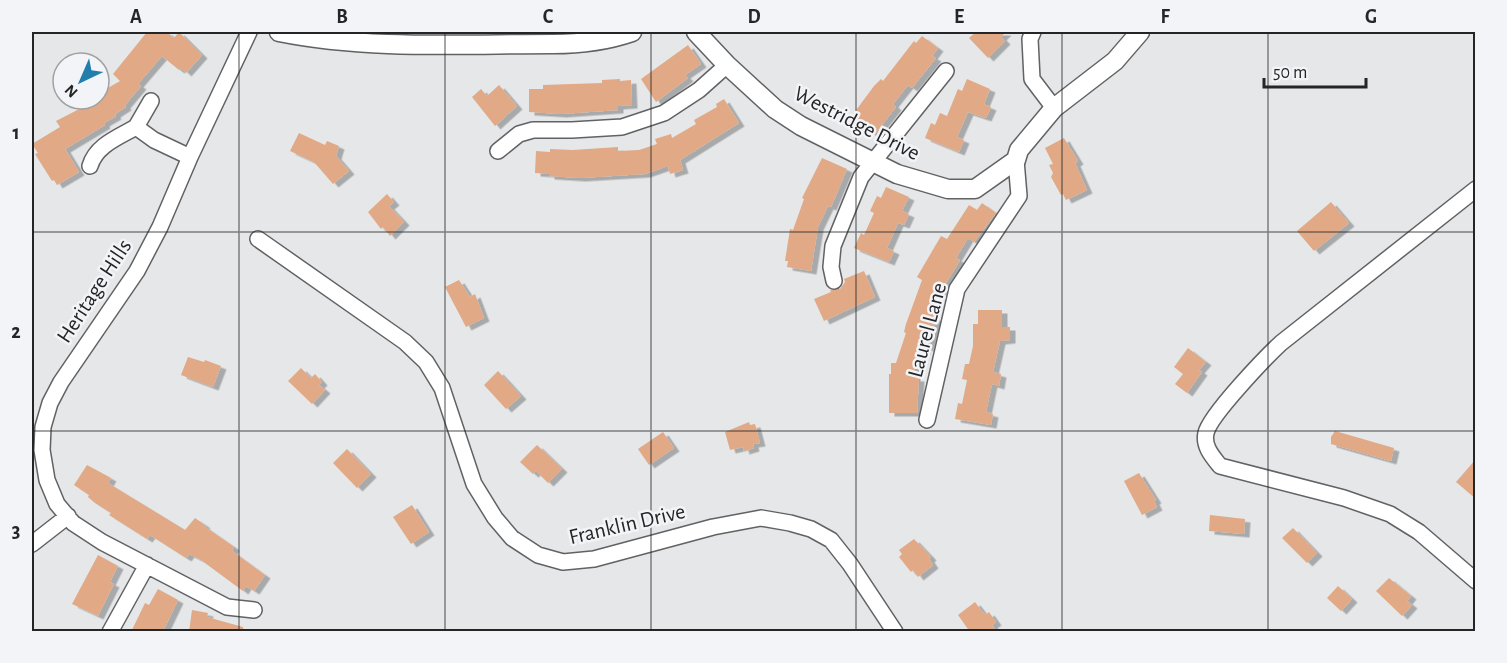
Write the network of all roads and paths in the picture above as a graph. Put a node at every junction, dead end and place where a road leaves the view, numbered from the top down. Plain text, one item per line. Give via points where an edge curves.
1 (249, 32) edge
2 (279, 32) edge
3 (632, 32) edge
4 (696, 32) edge
5 (1033, 32) edge
6 (1140, 32) edge
7 (317, 35) edge
8 (727, 65) junction
9 (946, 71) dead end
10 (151, 101) dead end
11 (1054, 108) junction
12 (136, 127) junction
13 (498, 151) dead end
14 (190, 157) junction
15 (1016, 160) junction
16 (872, 161) junction
17 (90, 165) dead end
18 (1476, 189) edge
19 (258, 239) dead end
20 (834, 281) dead end
21 (927, 420) dead end
22 (68, 516) junction
23 (32, 544) edge
24 (147, 565) junction
25 (1476, 581) edge
26 (254, 610) dead end
27 (110, 632) edge
28 (895, 632) edge

1 - 14 street, Heritage Hills
2 - 7 street
3 - 7 street via 572,44 356,43
4 - 8 street, Westridge Drive
5 - 11 street via 1032,79
6 - 11 street, Westridge Drive via 1115,61
8 - 13 street via 699,90 663,113 622,127 533,130 519,134
8 - 16 street, Westridge Drive via 775,109
9 - 16 street
10 - 12 street
11 - 15 street, Westridge Drive via 1019,150
12 - 14 street
12 - 17 street via 106,144
14 - 22 street, Heritage Hills via 137,271 50,403 42,450 47,480 57,504
15 - 16 street, Westridge Drive via 975,189 948,189 897,174
15 - 21 street, Laurel Lane via 1018,196 957,289
16 - 20 street via 861,177 833,246
18 - 25 street via 1281,343 1257,366 1206,432 1207,451 1220,466 1390,514 1419,532
19 - 28 street, Franklin Drive via 405,342 426,362 442,388 474,484 512,538 538,555 563,562 594,559 761,518 790,523 831,540
22 - 23 street
22 - 24 street, Heritage Hills via 102,542
24 - 26 street, Heritage Hills via 227,607
24 - 27 street

